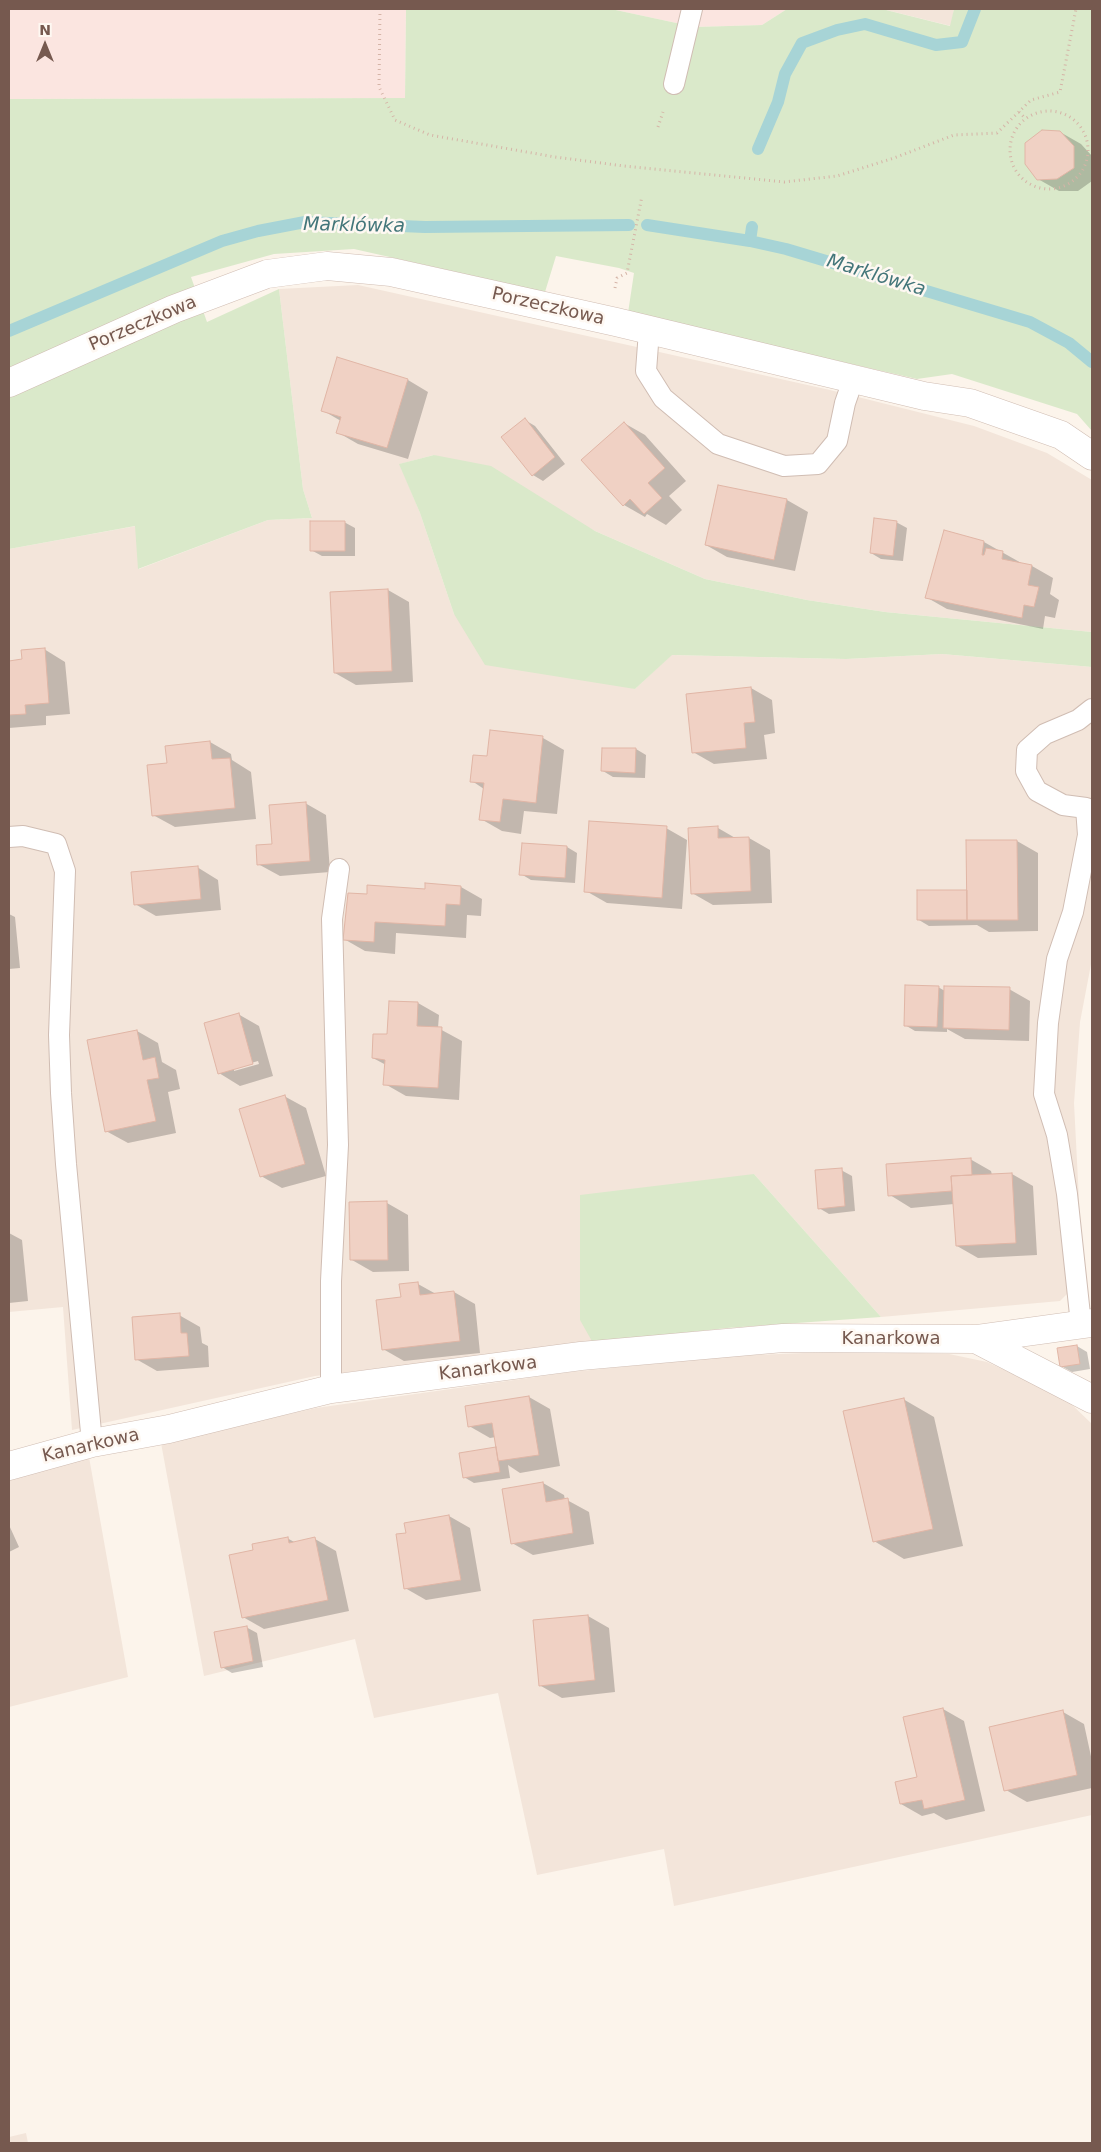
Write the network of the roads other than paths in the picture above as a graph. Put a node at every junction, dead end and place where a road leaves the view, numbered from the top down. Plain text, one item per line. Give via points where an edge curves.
1 (692, 9) edge
2 (674, 84) dead end
3 (649, 331) junction
4 (853, 380) junction
5 (9, 383) edge
6 (1092, 456) edge
7 (1092, 709) edge
8 (9, 837) edge
9 (339, 869) dead end
10 (1087, 1323) edge
11 (976, 1339) junction
12 (331, 1389) junction
13 (1092, 1399) edge
14 (92, 1443) junction
15 (9, 1466) edge

1 - 2 lane
3 - 4 street, Porzeczkowa
3 - 4 lane via 646,371 663,398 718,444 784,466 818,464 838,441
3 - 5 street, Porzeczkowa via 391,272 327,266 267,274 174,309
4 - 6 street, Porzeczkowa via 970,403 1061,436
7 - 10 lane via 1078,720 1045,734 1028,750 1026,771 1037,791 1063,805 1086,808 1088,835 1073,912 1057,959 1048,1023 1044,1094 1057,1135
8 - 14 lane via 23,836 56,844 65,872 59,1035 61,1093
9 - 12 lane via 332,918 338,1145 331,1281
10 - 11 street, Kanarkowa
11 - 12 street, Kanarkowa via 783,1338 581,1356
11 - 13 street, Kanarkowa
12 - 14 street, Kanarkowa via 169,1429
14 - 15 street, Kanarkowa

